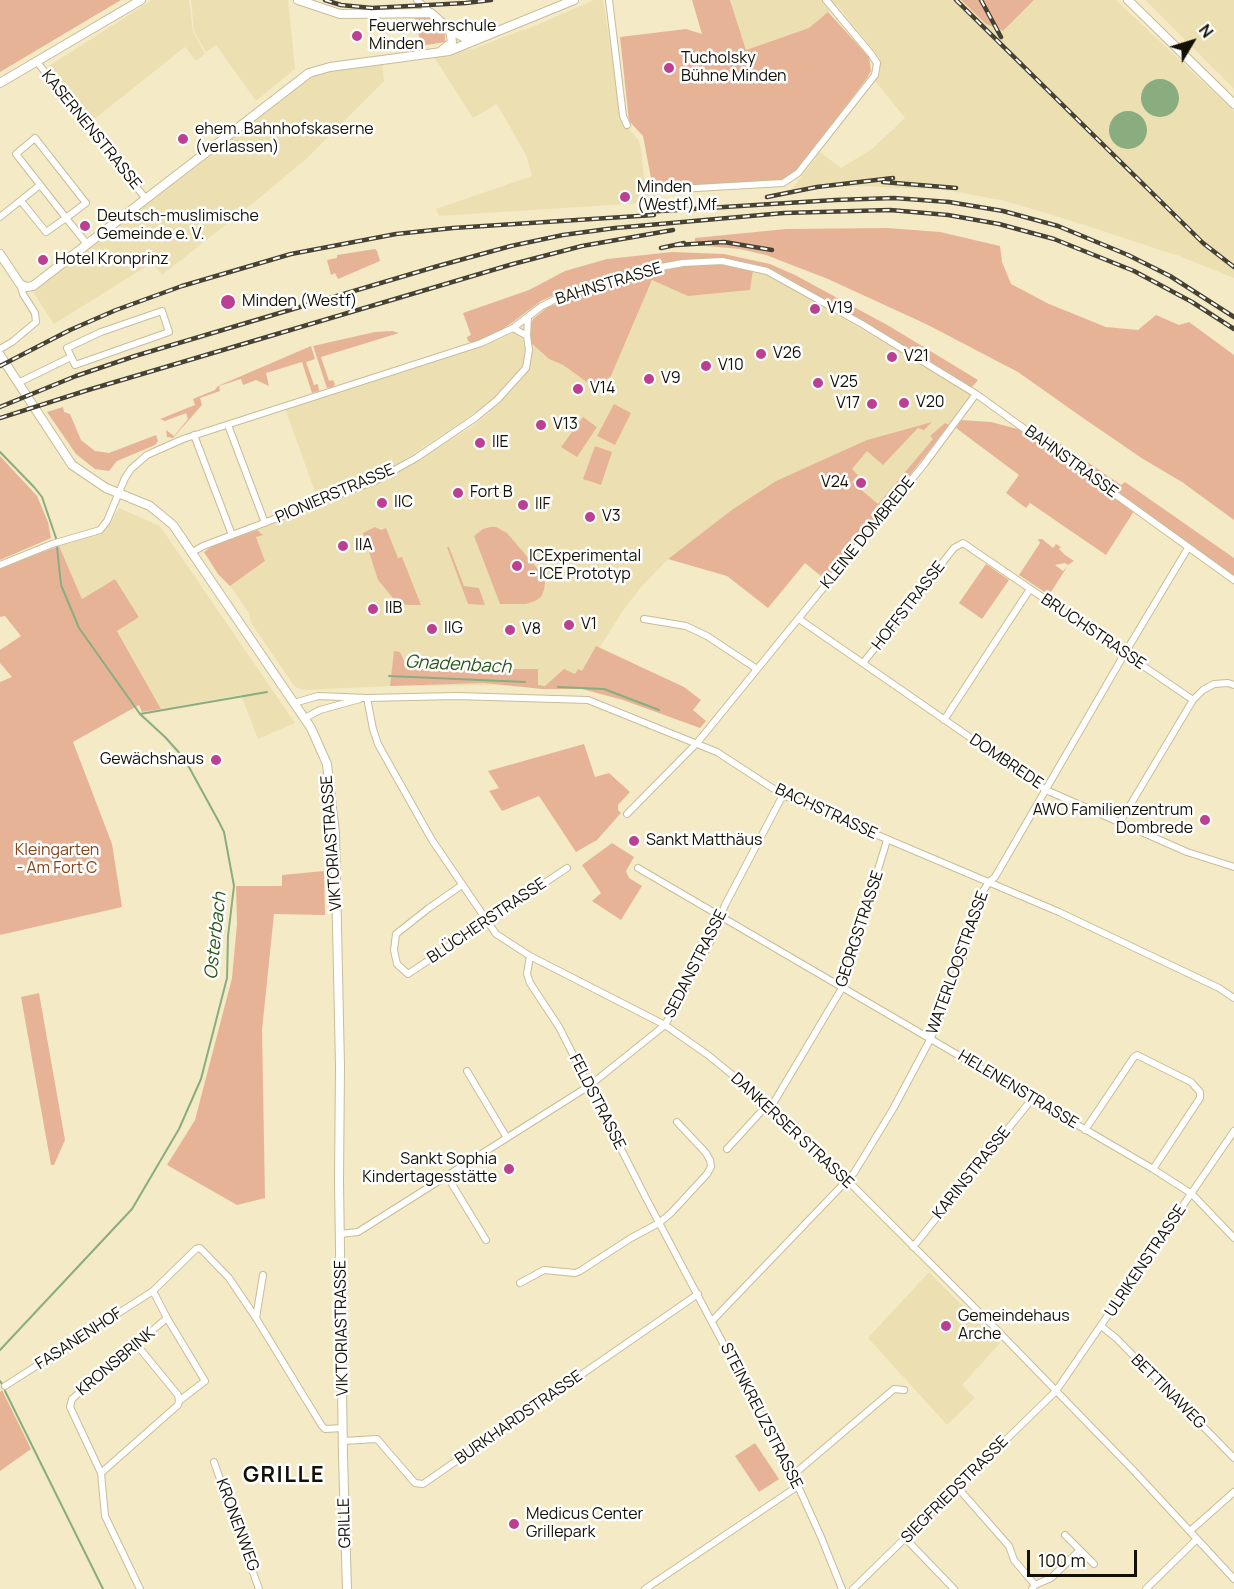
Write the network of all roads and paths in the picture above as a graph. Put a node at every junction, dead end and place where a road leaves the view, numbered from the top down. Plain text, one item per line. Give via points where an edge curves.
1 (141, 0) edge
2 (298, 0) edge
3 (417, 0) edge
4 (574, 0) edge
5 (609, 0) edge
6 (826, 0) edge
7 (1128, 0) edge
8 (431, 13) junction
9 (450, 30) junction
10 (486, 36) junction
11 (441, 51) junction
12 (36, 62) junction
13 (0, 83) edge
14 (1234, 104) edge
15 (627, 125) dead end
16 (40, 185) junction
17 (679, 189) dead end
18 (146, 199) junction
19 (21, 201) junction
20 (0, 217) edge
21 (66, 218) junction
22 (87, 244) junction
23 (0, 255) edge
24 (20, 284) junction
25 (528, 317) junction
26 (513, 328) junction
27 (527, 336) junction
28 (3, 347) edge
29 (0, 355) edge
30 (71, 357) junction
31 (18, 383) junction
32 (976, 394) junction
33 (228, 424) junction
34 (194, 435) junction
35 (119, 492) junction
36 (265, 523) junction
37 (232, 535) junction
38 (954, 548) joint
39 (1188, 548) junction
40 (191, 553) junction
41 (0, 565) edge
42 (1234, 580) edge
43 (1030, 589) junction
44 (644, 619) dead end
45 (799, 619) junction
46 (1125, 653) junction
47 (863, 663) junction
48 (758, 669) junction
49 (1234, 686) edge
50 (367, 698) junction
51 (1193, 700) junction
52 (294, 703) junction
53 (305, 718) junction
54 (944, 720) junction
55 (697, 743) junction
56 (1046, 790) junction
57 (783, 795) junction
58 (627, 814) dead end
59 (1120, 822) junction
60 (887, 840) junction
61 (1234, 867) edge
62 (567, 868) dead end
63 (639, 868) dead end
64 (989, 882) junction
65 (462, 885) junction
66 (721, 916) junction
67 (487, 921) junction
68 (530, 956) junction
69 (842, 987) junction
70 (1234, 998) edge
71 (664, 1025) junction
72 (931, 1038) junction
73 (467, 1071) dead end
74 (589, 1086) junction
75 (1032, 1099) junction
76 (770, 1106) junction
77 (677, 1122) dead end
78 (1085, 1130) junction
79 (1234, 1131) edge
80 (507, 1138) junction
81 (727, 1149) dead end
82 (1152, 1169) junction
83 (447, 1176) junction
84 (848, 1181) junction
85 (1192, 1194) junction
86 (659, 1223) junction
87 (340, 1234) junction
88 (1234, 1238) edge
89 (486, 1240) dead end
90 (913, 1247) junction
91 (672, 1248) joint
92 (263, 1275) dead end
93 (520, 1283) dead end
94 (153, 1291) junction
95 (698, 1294) junction
96 (167, 1318) junction
97 (256, 1318) junction
98 (712, 1321) junction
99 (1101, 1326) junction
100 (136, 1344) junction
101 (5, 1386) dead end
102 (903, 1390) dead end
103 (1056, 1391) junction
104 (179, 1401) junction
105 (343, 1428) junction
106 (343, 1440) junction
107 (343, 1456) joint
108 (1234, 1458) edge
109 (214, 1462) dead end
110 (101, 1473) junction
111 (793, 1475) junction
112 (798, 1486) junction
113 (958, 1488) junction
114 (1234, 1492) edge
115 (1190, 1531) junction
116 (1065, 1535) dead end
117 (906, 1539) junction
118 (1197, 1539) junction
119 (1080, 1550) junction
120 (1094, 1564) dead end
121 (1234, 1579) edge
122 (1034, 1587) edge
123 (140, 1589) edge
124 (259, 1589) edge
125 (347, 1589) edge
126 (645, 1589) edge
127 (842, 1589) edge
128 (853, 1589) edge
129 (954, 1589) edge
130 (1146, 1589) edge

1 - 12 main road
2 - 8 main road via 340,14
3 - 8 street
4 - 10 main road
5 - 15 street
6 - 17 street via 877,63 875,75 798,173 783,183
7 - 14 street
8 - 9 main road
9 - 10 main road via 463,37
9 - 11 main road via 452,42
10 - 11 main road
11 - 18 main road via 309,73
12 - 13 main road
12 - 18 street, KASERNENSTRASSE
16 - 19 street
16 - 21 street
16 - 21 street via 16,154 35,138 86,203
18 - 22 main road
19 - 20 street
19 - 21 street via 46,232
21 - 22 street
22 - 24 main road via 33,285
23 - 24 main road
24 - 28 street via 36,322
25 - 26 street, BAHNSTRASSE
25 - 27 street, PIONIERSTRASSE
25 - 32 street, BAHNSTRASSE via 554,300 639,271 722,261 767,271
26 - 27 street
26 - 33 street, BAHNSTRASSE via 481,343
27 - 36 street, PIONIERSTRASSE via 530,350 526,368 475,418 375,481
29 - 31 main road, VIKTORIASTRASSE
30 - 30 street via 75,365 169,332 162,311 67,348
30 - 31 street
31 - 35 main road, VIKTORIASTRASSE via 72,465 106,488
32 - 39 street, BAHNSTRASSE
32 - 45 street, KLEINE DOMBREDE
33 - 34 street, BAHNSTRASSE
33 - 36 street
34 - 35 street, BAHNSTRASSE via 139,460
34 - 37 street
35 - 40 main road, VIKTORIASTRASSE via 165,517
35 - 41 street, BAHNSTRASSE via 103,528 55,542
36 - 37 street, PIONIERSTRASSE
37 - 40 street, PIONIERSTRASSE
38 - 43 street, BRUCHSTRASSE via 966,544
38 - 47 street, HOFFSTRASSE
39 - 42 street, BAHNSTRASSE
39 - 46 street, WATERLOOSTRASSE
40 - 52 main road, VIKTORIASTRASSE
43 - 46 street, BRUCHSTRASSE
43 - 54 street
44 - 48 street via 686,626
45 - 47 street, DOMBREDE
45 - 48 street, KLEINE DOMBREDE
46 - 51 street, BRUCHSTRASSE
46 - 56 street, WATERLOOSTRASSE
47 - 54 street, DOMBREDE
48 - 55 street, KLEINE DOMBREDE
49 - 51 street via 1214,684
50 - 52 street, BACHSTRASSE via 318,696
50 - 53 street, BACHSTRASSE via 320,710
50 - 55 street, BACHSTRASSE via 588,700
50 - 65 street, DANKERSER STRASSE via 378,744
51 - 59 street
52 - 53 main road, VIKTORIASTRASSE
53 - 87 main road, VIKTORIASTRASSE via 327,764 335,834
54 - 56 street, DOMBREDE
55 - 57 street, BACHSTRASSE
55 - 58 street
56 - 59 street, DOMBREDE
56 - 64 street, WATERLOOSTRASSE
57 - 60 street, BACHSTRASSE
57 - 66 street, SEDANSTRASSE
59 - 61 street, DOMBREDE via 1187,852
60 - 64 street, BACHSTRASSE
60 - 69 street, GEORGSTRASSE
62 - 67 street, BLÜCHERSTRASSE
63 - 66 street, HELENENSTRASSE
64 - 70 street, BACHSTRASSE via 1124,942
64 - 72 street, WATERLOOSTRASSE via 980,896 964,954
65 - 67 street, DANKERSER STRASSE
65 - 67 street, BLÜCHERSTRASSE via 396,934 397,964 408,974
66 - 69 street, HELENENSTRASSE
66 - 71 street, SEDANSTRASSE
67 - 68 street, DANKERSER STRASSE via 496,934
68 - 71 street, DANKERSER STRASSE
68 - 74 street, FELDSTRASSE via 530,983 555,1020
69 - 72 street, HELENENSTRASSE
69 - 76 street, GEORGSTRASSE
71 - 74 street, SEDANSTRASSE
71 - 76 street, DANKERSER STRASSE
72 - 75 street, HELENENSTRASSE
72 - 84 street, WATERLOOSTRASSE
73 - 80 street
74 - 80 street, SEDANSTRASSE
74 - 86 street, FELDSTRASSE
75 - 78 street, HELENENSTRASSE
75 - 90 street, KARINSTRASSE
76 - 81 street, GEORGSTRASSE
76 - 84 street, DANKERSER STRASSE
77 - 86 street via 706,1154 711,1167
78 - 82 street, HELENENSTRASSE
78 - 82 street via 1137,1055 1191,1082 1200,1098
79 - 85 street, ULRIKENSTRASSE
80 - 83 street, SEDANSTRASSE
82 - 85 street, HELENENSTRASSE
83 - 87 street, SEDANSTRASSE via 358,1232
83 - 89 street
84 - 90 street, DANKERSER STRASSE
84 - 98 street, WATERLOOSTRASSE
85 - 88 street, HELENENSTRASSE
85 - 99 street, ULRIKENSTRASSE
86 - 91 street, FELDSTRASSE
86 - 93 street via 580,1271 544,1270
87 - 105 main road, VIKTORIASTRASSE
90 - 103 street, DANKERSER STRASSE
91 - 95 street, STEINKREUZSTRASSE
92 - 97 street
94 - 96 street
94 - 97 street, FASANENHOF via 200,1248 229,1278
94 - 101 street, FASANENHOF
95 - 98 street, STEINKREUZSTRASSE
95 - 106 street, BURKHARDSTRASSE via 423,1484 415,1483 376,1439
96 - 100 street, KRONSBRINK
96 - 104 street via 205,1378 205,1383
97 - 105 street via 322,1426
98 - 111 street, STEINKREUZSTRASSE
99 - 103 street, ULRIKENSTRASSE
99 - 108 street, BETTINAWEG
100 - 104 street
100 - 110 street, KRONSBRINK via 70,1402
102 - 111 street via 894,1389
103 - 113 street, SIEGFRIEDSTRASSE
103 - 115 street, DANKERSER STRASSE
104 - 110 street
105 - 106 main road, VIKTORIASTRASSE
106 - 107 main road, VIKTORIASTRASSE
107 - 125 main road, GRILLE
109 - 124 street, KRONENWEG
110 - 123 street, KRONSBRINK via 105,1516
111 - 112 street, STEINKREUZSTRASSE
112 - 126 street
112 - 127 street, STEINKREUZSTRASSE
113 - 117 street, SIEGFRIEDSTRASSE
113 - 122 street via 1009,1546 1014,1560
114 - 115 street
115 - 118 street, DANKERSER STRASSE
116 - 119 street
117 - 128 street, SIEGFRIEDSTRASSE
117 - 129 street
118 - 121 street, DANKERSER STRASSE
118 - 130 street
119 - 120 street
119 - 122 street via 1051,1578

